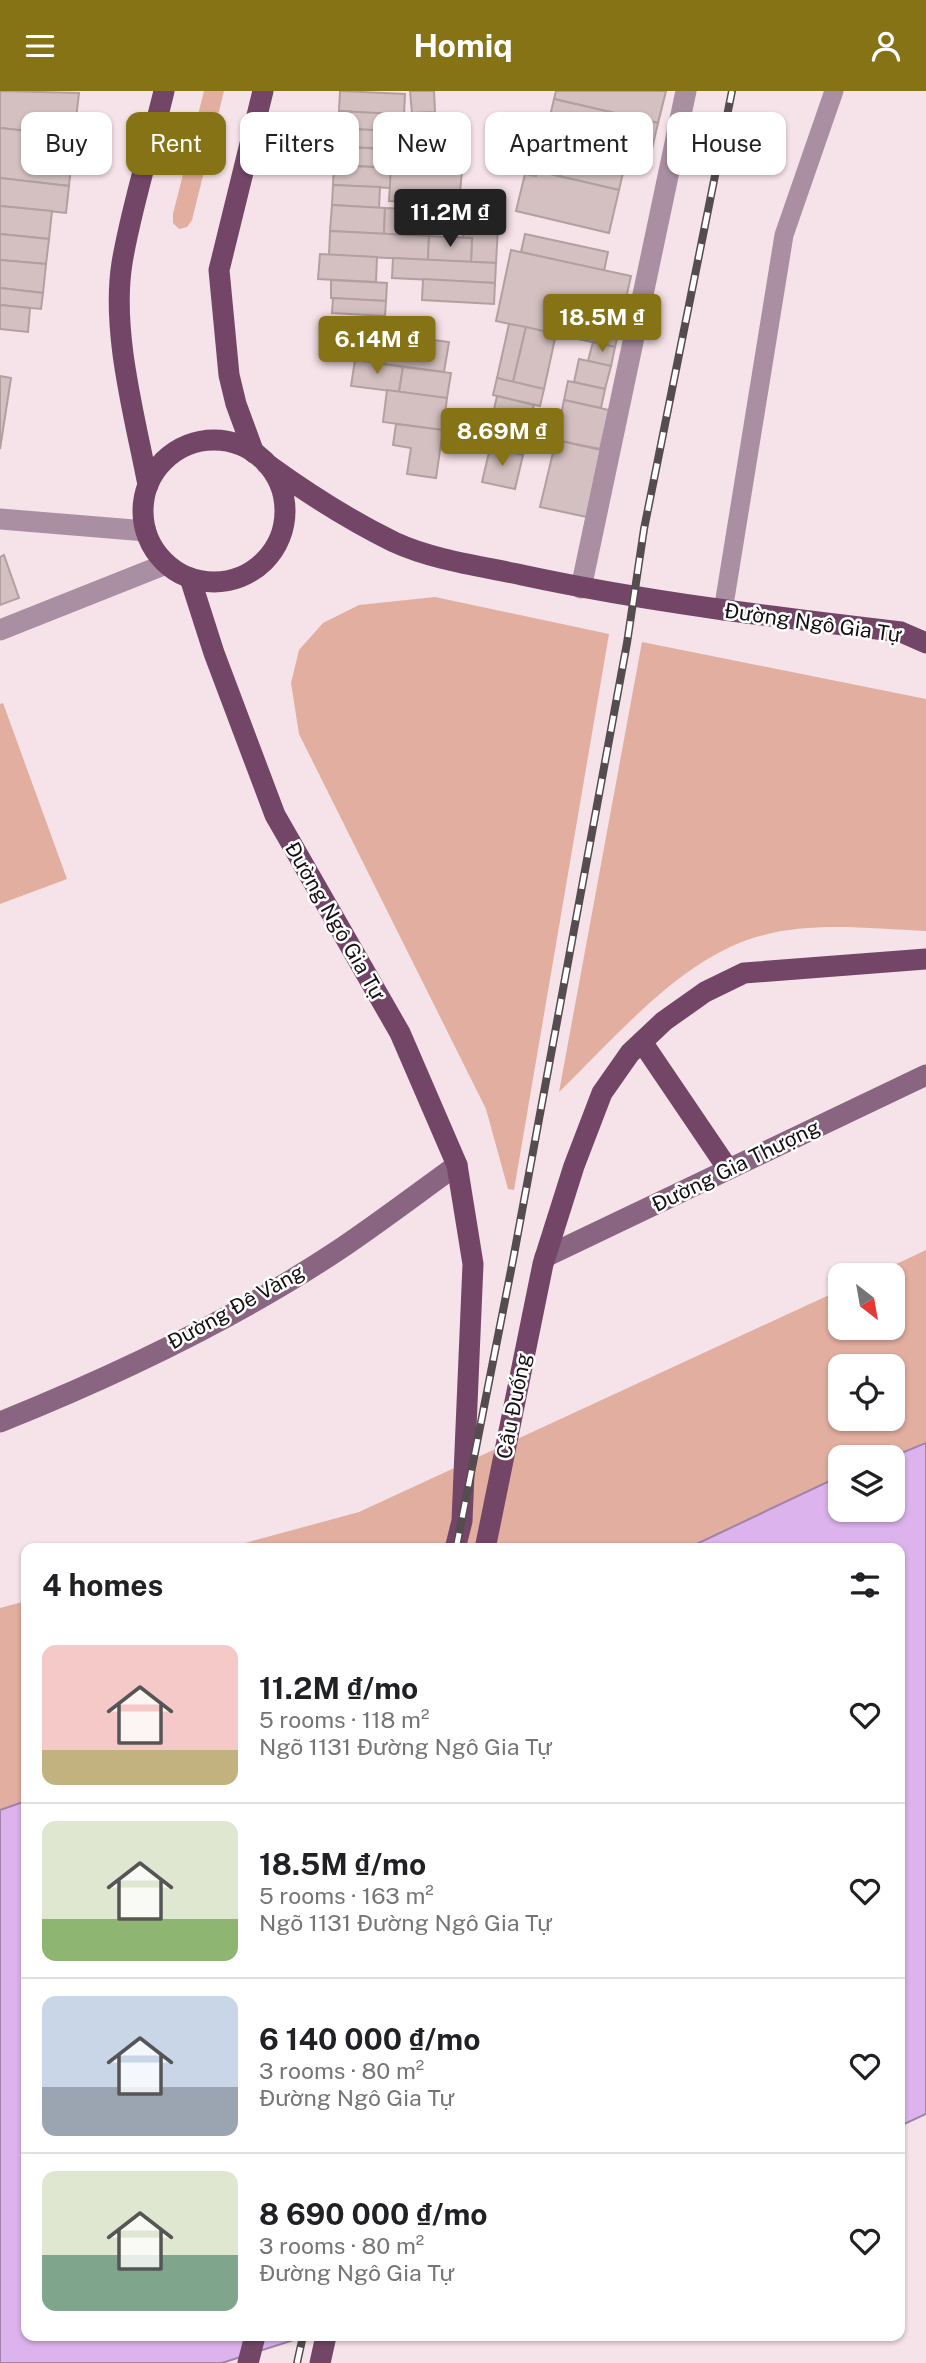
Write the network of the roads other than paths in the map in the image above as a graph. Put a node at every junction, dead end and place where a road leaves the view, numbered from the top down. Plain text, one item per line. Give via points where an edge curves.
1 (164, 91) edge
2 (263, 91) edge
3 (687, 91) edge
4 (834, 91) edge
5 (261, 459) junction
6 (148, 485) junction
7 (0, 519) edge
8 (146, 531) junction
9 (166, 564) junction
10 (190, 578) junction
11 (581, 588) junction
12 (723, 611) junction
13 (0, 630) edge
14 (901, 632) junction
15 (926, 634) edge
16 (926, 643) edge
17 (926, 959) edge
18 (642, 1042) junction
19 (926, 1075) edge
20 (457, 1165) junction
21 (728, 1169) junction
22 (544, 1260) junction
23 (473, 1264) joint
24 (0, 1422) edge
25 (456, 1543) edge
26 (486, 1543) edge
27 (254, 2341) edge
28 (325, 2341) edge
29 (248, 2363) edge
30 (320, 2363) edge

1 - 6 main road via 121,264 128,380
2 - 5 main road via 219,270 229,375 236,404
3 - 11 street
4 - 12 lane via 784,235
5 - 6 main road via 224,442 192,444 164,461
5 - 10 main road via 282,492 285,509 284,525 270,555 233,580
5 - 11 main road, Đường Ngô Gia Tự via 317,500 395,543
6 - 8 main road via 143,513
7 - 8 street
8 - 9 main road
9 - 10 main road
9 - 13 street
10 - 20 main road, Đường Ngô Gia Tự via 275,815 400,1034
11 - 12 main road, Đường Ngô Gia Tự
12 - 14 main road, Đường Ngô Gia Tự
14 - 15 main road
14 - 16 main road, Đường Ngô Gia Tự
17 - 18 main road via 744,973 705,992
18 - 21 main road
18 - 22 main road via 602,1093
19 - 21 main road, Đường Gia Thượng
20 - 23 main road, Đường Ngô Gia Tự
20 - 24 main road, Đường Đê Vàng via 339,1249 209,1326
21 - 22 main road, Đường Gia Thượng
22 - 26 main road, Cầu Đuống
23 - 25 main road, Cầu Đuống via 462,1521
27 - 29 main road
28 - 30 main road

